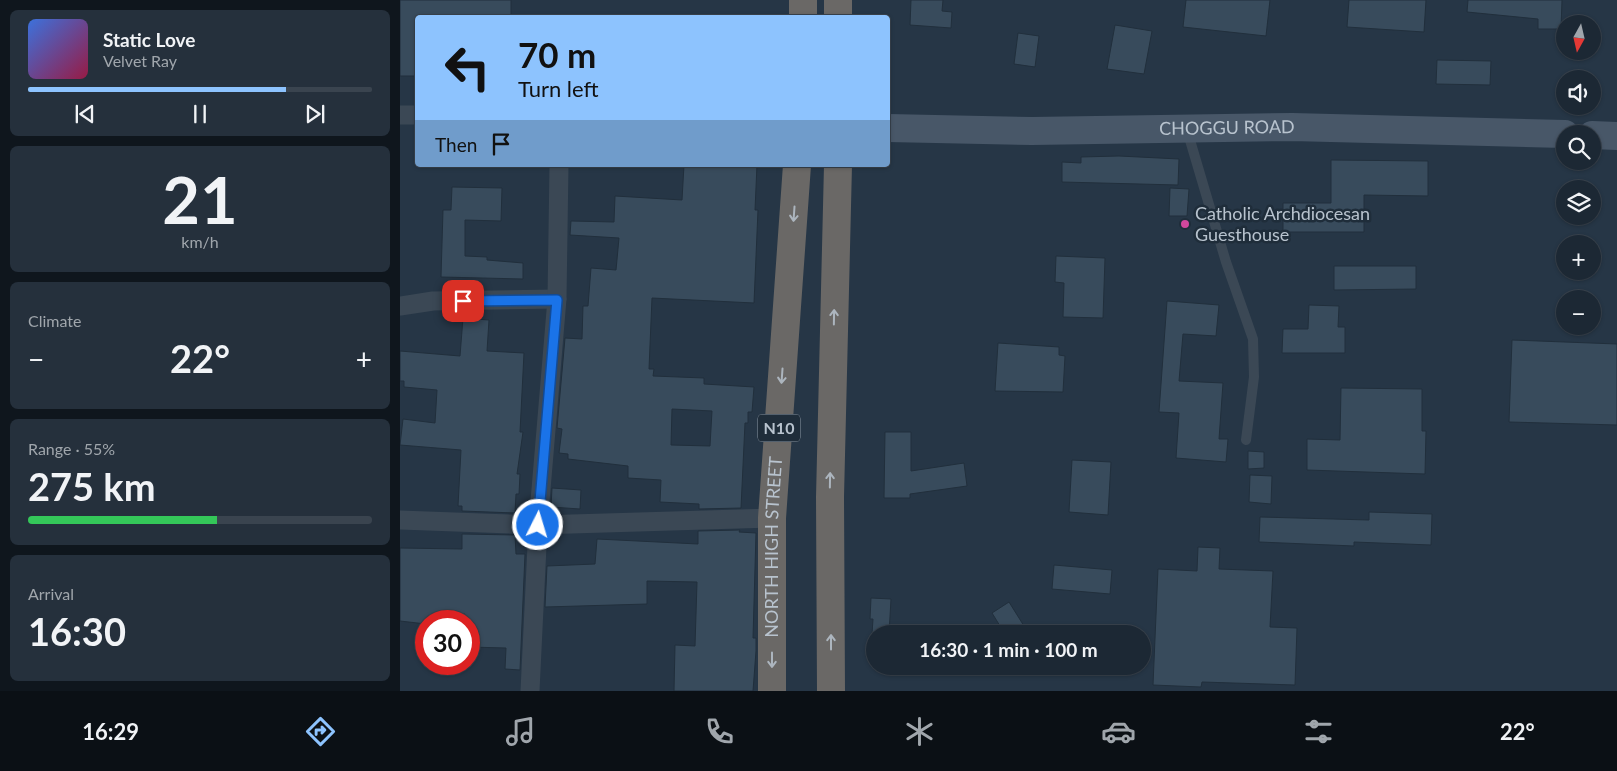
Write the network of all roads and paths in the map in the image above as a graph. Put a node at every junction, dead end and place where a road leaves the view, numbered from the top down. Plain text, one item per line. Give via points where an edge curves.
1 (803, 0) edge
2 (838, 0) edge
3 (803, 15) edge
4 (838, 15) edge
5 (400, 115) edge
6 (415, 115) edge
7 (890, 128) edge
8 (1186, 129) junction
9 (1556, 134) edge
10 (1601, 135) edge
11 (1617, 136) edge
12 (559, 167) edge
13 (797, 167) edge
14 (838, 167) edge
15 (557, 300) junction
16 (400, 306) edge
17 (1246, 440) dead end
18 (772, 518) junction
19 (400, 520) edge
20 (538, 525) junction
21 (530, 691) edge
22 (772, 691) edge
23 (832, 691) edge

1 - 3 highway
2 - 4 highway
5 - 6 street
7 - 8 main road, CHOGGU ROAD
8 - 9 main road, CHOGGU ROAD via 1292,127
8 - 17 lane via 1253,339 1254,378
10 - 11 main road
12 - 15 street
13 -> 18 highway, NORTH HIGH STREET / N10
23 -> 14 highway via 830,497
15 - 16 street via 433,300
15 - 20 street
18 - 20 street
18 -> 22 highway, NORTH HIGH STREET / N10
19 - 20 street
20 - 21 street

